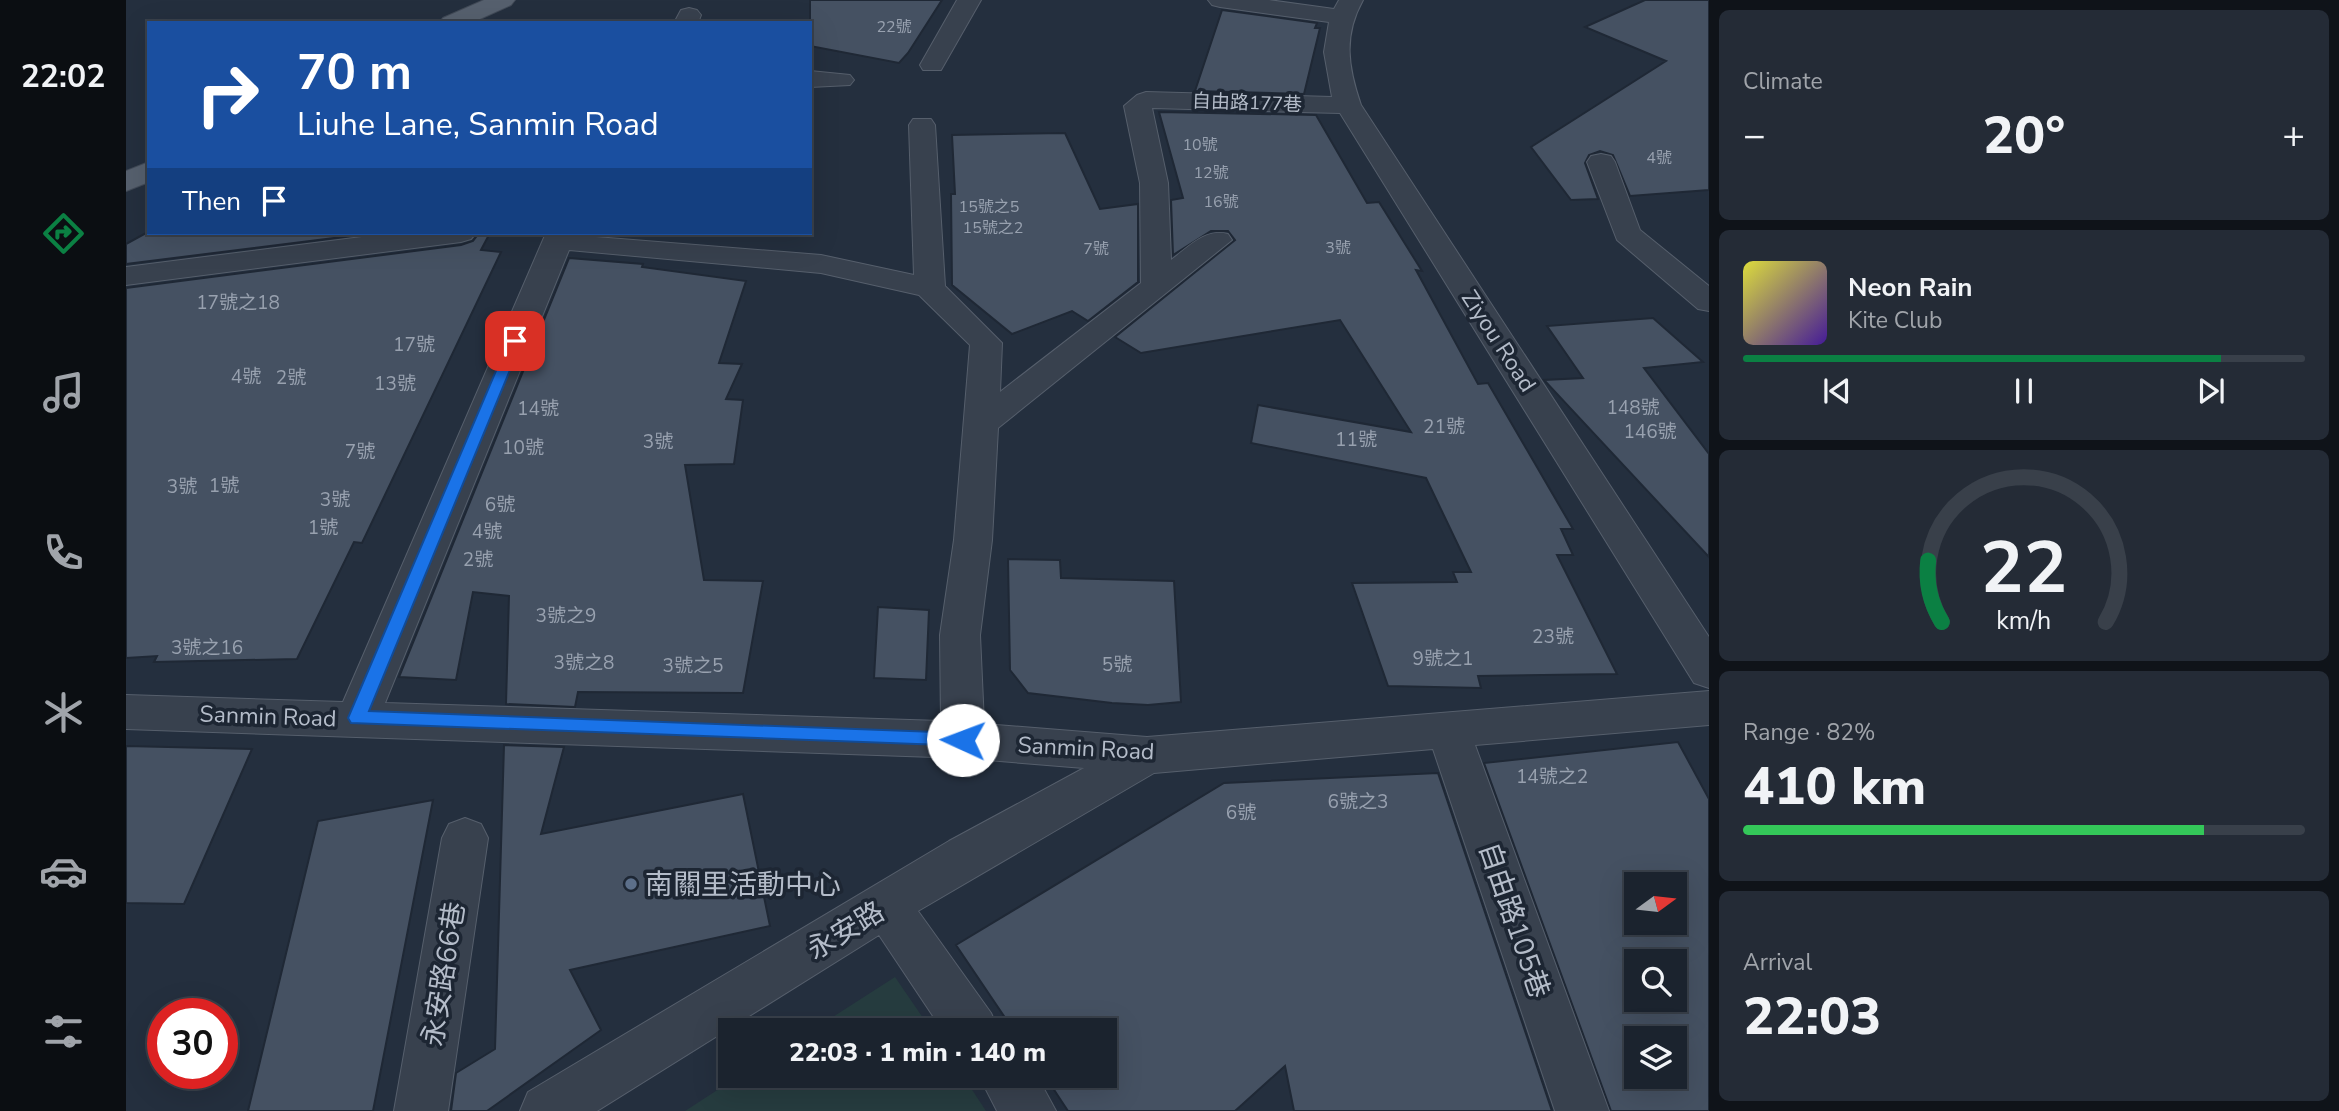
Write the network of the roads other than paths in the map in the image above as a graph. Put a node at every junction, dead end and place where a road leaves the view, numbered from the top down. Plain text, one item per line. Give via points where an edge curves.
1 (503, 0) edge
2 (969, 0) edge
3 (1220, 0) edge
4 (1345, 9) edge
5 (456, 21) edge
6 (932, 65) dead end
7 (812, 79) edge
8 (841, 80) dead end
9 (1348, 105) junction
10 (922, 125) dead end
11 (1601, 162) dead end
12 (147, 171) edge
13 (126, 183) edge
14 (445, 235) edge
15 (559, 236) edge
16 (1217, 240) dead end
17 (126, 276) edge
18 (1157, 286) junction
19 (930, 288) junction
20 (1709, 302) edge
21 (983, 422) junction
22 (1709, 671) edge
23 (1709, 708) edge
24 (126, 712) edge
25 (357, 718) junction
26 (1448, 730) junction
27 (963, 740) junction
28 (1147, 755) junction
29 (465, 838) dead end
30 (886, 905) junction
31 (964, 1018) edge
32 (1013, 1088) edge
33 (421, 1111) edge
34 (547, 1111) edge
35 (1029, 1111) edge
36 (1582, 1111) edge

1 - 5 main road
2 - 6 street
3 - 4 street
4 - 9 street, Ziyou Road via 1334,44 1336,70
7 - 8 street
9 - 18 street, 自由路177巷 via 1146,100 1137,106 1154,183
9 - 22 street, Ziyou Road
10 - 19 street
11 - 20 street via 1627,234
12 - 13 main road
14 - 17 street
15 - 19 street via 821,264
15 - 25 street
16 - 18 street
18 - 21 street
19 - 21 street via 986,343
21 - 27 street via 960,635
23 - 26 street, Sanmin Road
24 - 25 street, Sanmin Road
25 - 27 street, Sanmin Road
26 - 28 street, Sanmin Road
26 - 36 street, 自由路105巷
27 - 28 street, Sanmin Road
28 - 30 street, 永安路
29 - 33 street, 永安路66巷
30 - 31 street
30 - 34 street, 永安路
32 - 35 street

